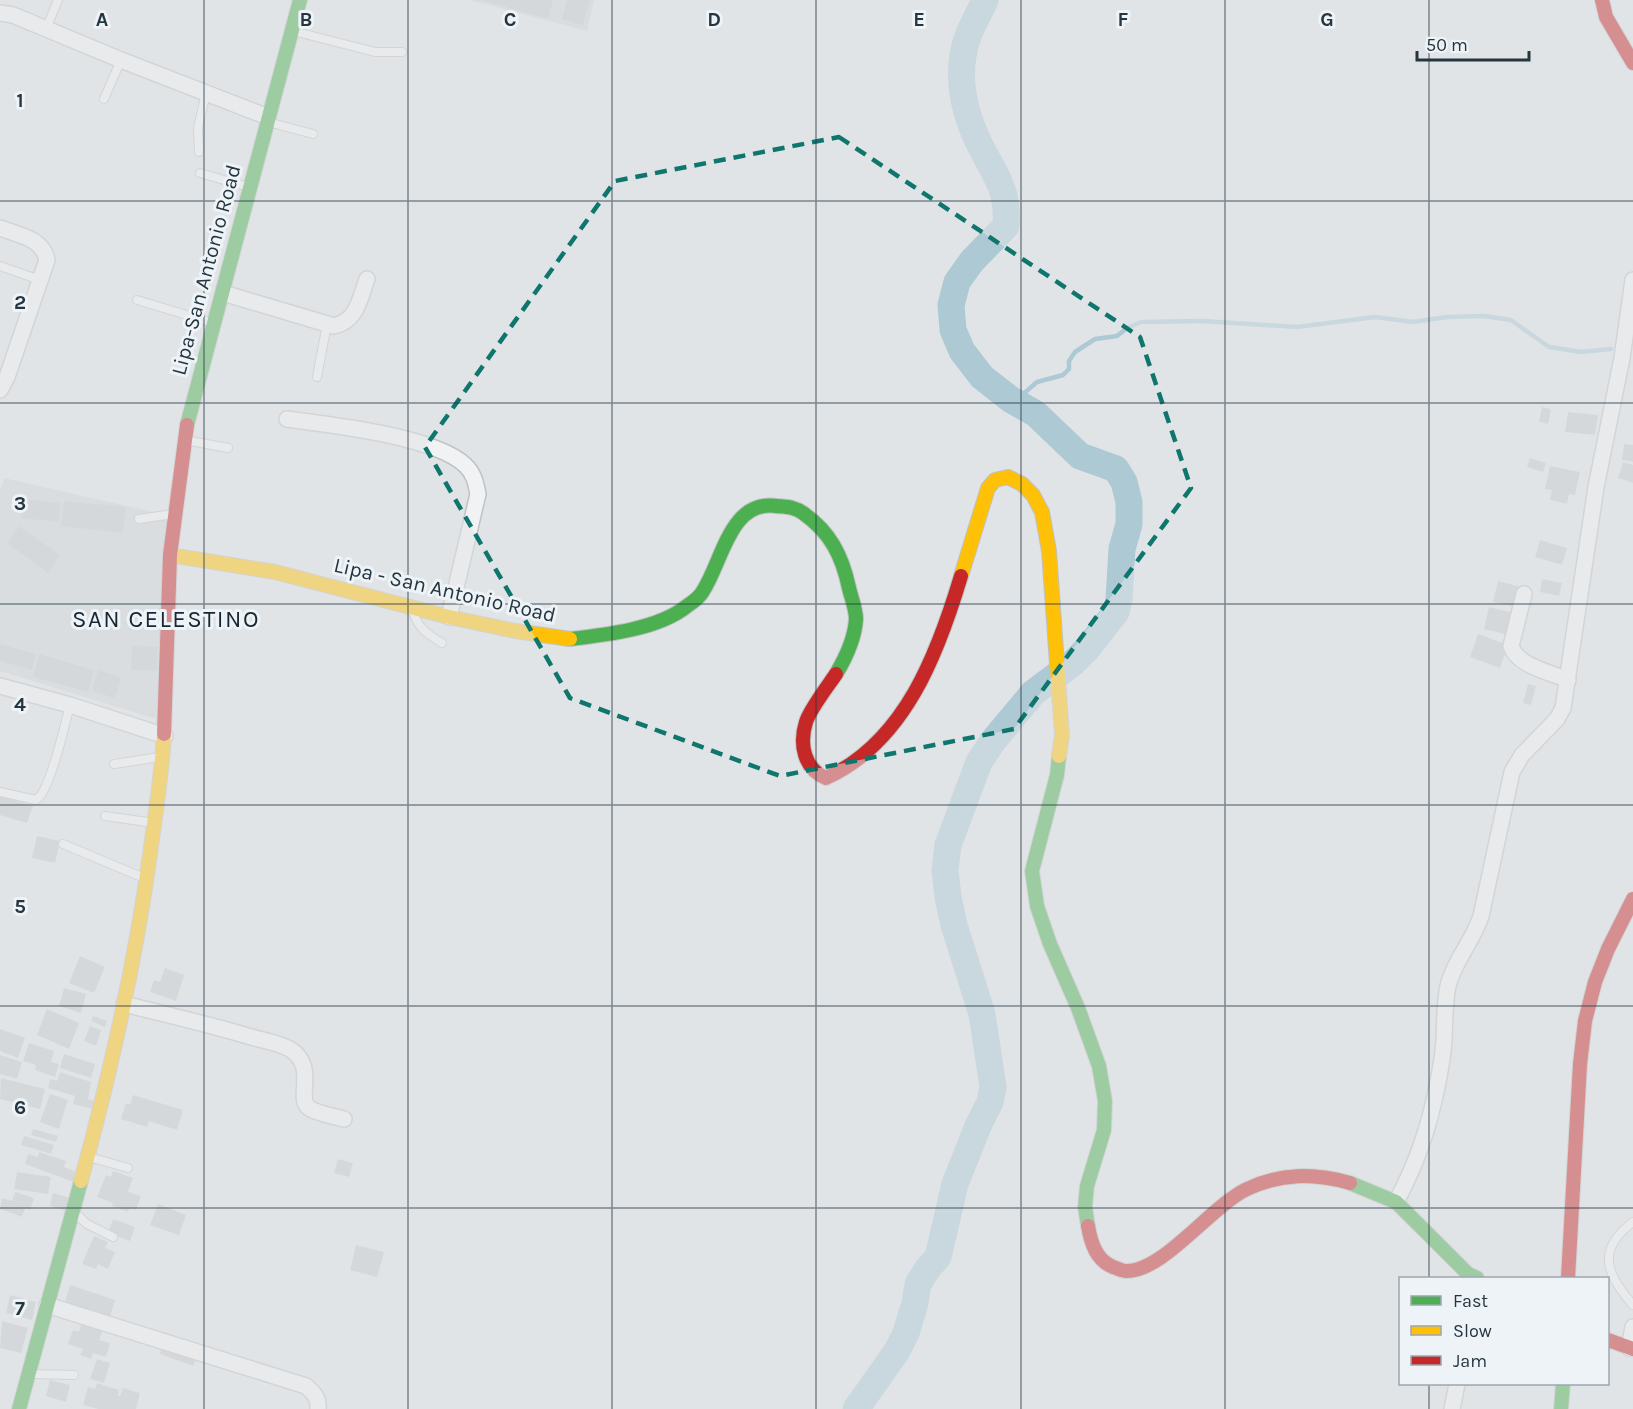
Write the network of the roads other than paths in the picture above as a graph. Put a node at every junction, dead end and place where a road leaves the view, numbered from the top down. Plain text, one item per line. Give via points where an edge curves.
1 (58, 0) edge
2 (300, 0) edge
3 (1602, 0) edge
4 (0, 13) edge
5 (46, 29) junction
6 (292, 31) junction
7 (402, 52) dead end
8 (121, 60) junction
9 (1633, 63) edge
10 (206, 93) junction
11 (104, 99) dead end
12 (267, 119) junction
13 (313, 134) dead end
14 (198, 152) dead end
15 (200, 173) dead end
16 (250, 188) junction
17 (0, 228) edge
18 (0, 266) edge
19 (368, 279) dead end
20 (40, 280) junction
21 (1633, 280) edge
22 (223, 293) junction
23 (137, 300) dead end
24 (214, 324) junction
25 (327, 324) junction
26 (317, 377) dead end
27 (0, 390) edge
28 (287, 419) dead end
29 (184, 440) junction
30 (228, 448) dead end
31 (174, 514) junction
32 (139, 519) dead end
33 (170, 555) junction
34 (1524, 594) dead end
35 (411, 608) junction
36 (449, 617) junction
37 (442, 643) dead end
38 (1568, 680) junction
39 (0, 686) edge
40 (70, 705) junction
41 (165, 736) junction
42 (163, 757) junction
43 (114, 764) dead end
44 (0, 792) edge
45 (105, 816) dead end
46 (155, 824) junction
47 (63, 844) dead end
48 (147, 879) junction
49 (1633, 899) edge
50 (124, 1004) junction
51 (344, 1119) dead end
52 (88, 1157) junction
53 (128, 1168) dead end
54 (1396, 1202) junction
55 (73, 1211) junction
56 (1633, 1222) edge
57 (113, 1237) dead end
58 (1471, 1277) edge
59 (1568, 1277) edge
60 (47, 1305) junction
61 (1633, 1305) edge
62 (1633, 1327) edge
63 (1609, 1340) edge
64 (1631, 1348) edge
65 (28, 1374) junction
66 (74, 1375) dead end
67 (1457, 1385) edge
68 (1563, 1385) edge
69 (21, 1408) edge
70 (318, 1409) edge
71 (1452, 1409) edge
72 (1561, 1409) edge

1 - 5 lane
2 - 6 street, Lipa-San Antonio Road
3 - 9 street via 1606,16
4 - 5 street
5 - 8 street
6 - 7 lane via 375,52
6 - 12 street, Lipa-San Antonio Road
8 - 10 street
8 - 11 lane
10 - 12 street
10 - 14 lane via 198,128
12 - 13 lane
12 - 16 street, Lipa-San Antonio Road
15 - 16 lane
16 - 22 street, Lipa-San Antonio Road
17 - 20 street via 39,243 46,260
18 - 20 lane
19 - 25 street via 351,319 334,326
20 - 27 street
21 - 38 street via 1596,487
22 - 24 street, Lipa-San Antonio Road
22 - 25 street
23 - 24 lane
24 - 29 street, Lipa-San Antonio Road
25 - 26 lane
28 - 36 street via 405,439 450,454 467,466 478,494
29 - 30 lane
29 - 31 street, Lipa-San Antonio Road
31 - 32 lane
31 - 33 street, Lipa-San Antonio Road
33 - 35 street, Lipa - San Antonio Road via 275,573
33 - 41 street, Lipa-San Antonio Road
34 - 38 street via 1511,646 1513,653
35 - 36 street, Lipa - San Antonio Road
35 - 37 lane via 423,632
36 - 54 street, Lipa - San Antonio Road via 567,639 613,634 664,620 702,593 741,517 753,508 796,508 820,525 835,546 856,618 841,666 806,721 803,743 807,763 816,774 826,778 842,771 891,728 920,685 943,634 987,488 995,480 1008,477 1022,484 1042,512 1049,550 1062,735 1057,775 1032,871 1037,906 1050,944 1100,1066 1104,1130 1085,1207 1090,1239 1098,1256 1125,1270 1142,1268 1245,1190 1279,1177 1312,1175 1348,1182
38 - 54 street via 1557,719 1522,755 1512,772 1481,916 1452,971 1442,1059 1424,1143
39 - 40 street
40 - 41 street
40 - 44 lane via 41,797 36,800
41 - 42 street, Lipa-San Antonio Road
42 - 43 lane
42 - 46 street, Lipa-San Antonio Road
45 - 46 lane
46 - 48 street, Lipa-San Antonio Road
47 - 48 lane
48 - 50 street, Lipa-San Antonio Road
49 - 59 street via 1608,948 1585,1021
50 - 51 street via 287,1047 298,1055 305,1068 306,1106
50 - 52 street, Lipa-San Antonio Road
52 - 53 lane
52 - 55 street, Lipa-San Antonio Road
54 - 58 street, Lipa - San Antonio Road
55 - 57 lane via 87,1224
55 - 60 street, Lipa-San Antonio Road
56 - 61 lane via 1619,1233 1608,1255 1610,1272
60 - 65 street, Lipa-San Antonio Road
60 - 70 street via 306,1386 314,1392
62 - 64 street
63 - 64 street
65 - 66 lane
65 - 69 street, Lipa-San Antonio Road
67 - 71 street
68 - 72 street

